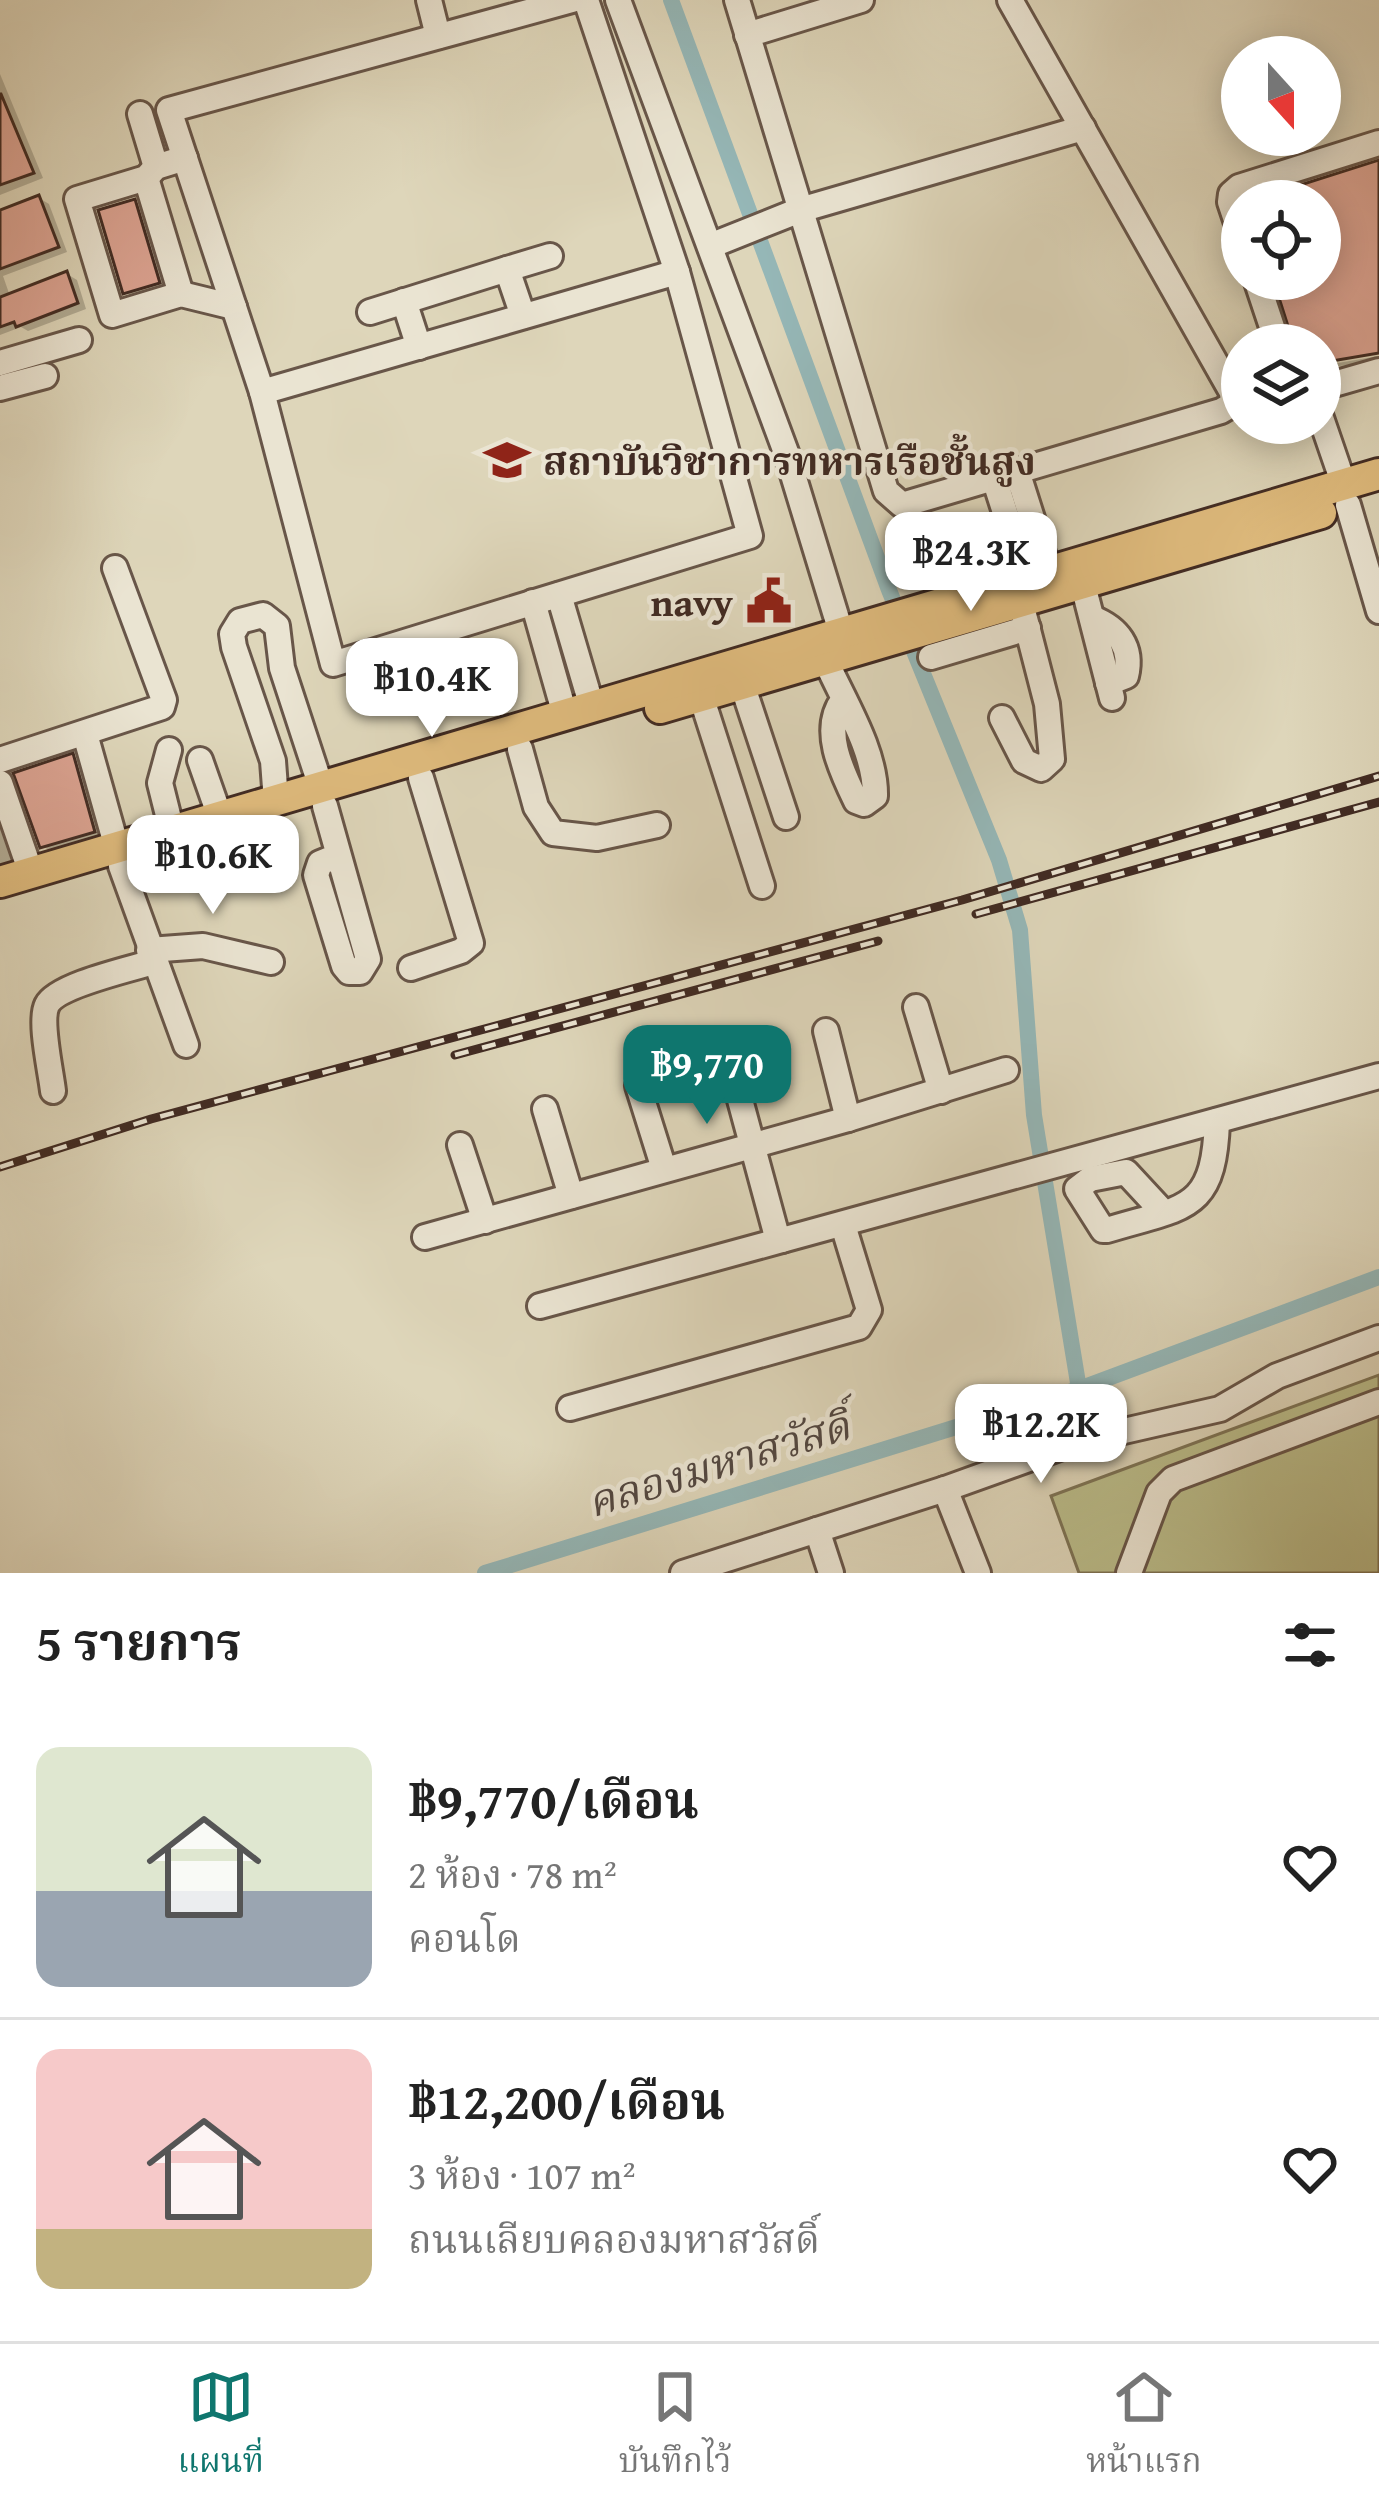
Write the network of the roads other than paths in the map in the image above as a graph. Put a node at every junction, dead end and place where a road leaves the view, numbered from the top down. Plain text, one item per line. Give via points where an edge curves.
1 (429, 0) edge
2 (572, 0) edge
3 (586, 0) edge
4 (618, 0) edge
5 (737, 0) edge
6 (861, 0) edge
7 (1010, 0) edge
8 (631, 34) junction
9 (747, 35) junction
10 (438, 36) junction
11 (600, 44) junction
12 (140, 114) dead end
13 (1083, 128) junction
14 (1379, 143) edge
15 (677, 156) junction
16 (185, 158) junction
17 (642, 168) junction
18 (151, 172) junction
19 (1261, 180) edge
20 (795, 212) junction
21 (714, 244) junction
22 (550, 256) dead end
23 (507, 269) junction
24 (677, 272) junction
25 (181, 294) junction
26 (404, 301) junction
27 (234, 307) junction
28 (370, 312) dead end
29 (523, 316) junction
30 (79, 340) dead end
31 (419, 347) junction
32 (0, 363) edge
33 (1379, 371) edge
34 (45, 376) dead end
35 (1341, 382) edge
36 (0, 388) edge
37 (262, 392) junction
38 (1329, 444) edge
39 (1006, 474) junction
40 (1379, 474) edge
41 (1346, 495) junction
42 (1379, 496) edge
43 (115, 568) dead end
44 (1042, 594) junction
45 (559, 595) junction
46 (533, 602) junction
47 (1379, 610) edge
48 (880, 631) junction
49 (842, 632) junction
50 (825, 659) junction
51 (742, 684) junction
52 (1110, 691) dead end
53 (292, 695) junction
54 (701, 696) junction
55 (843, 700) dead end
56 (257, 707) junction
57 (578, 711) junction
58 (1002, 718) dead end
59 (85, 734) junction
60 (169, 749) dead end
61 (520, 749) junction
62 (0, 760) edge
63 (200, 760) dead end
64 (421, 778) junction
65 (0, 783) edge
66 (323, 797) junction
67 (276, 801) junction
68 (220, 818) junction
69 (786, 818) dead end
70 (657, 825) dead end
71 (172, 831) junction
72 (337, 856) dead end
73 (119, 857) junction
74 (31, 874) junction
75 (0, 882) edge
76 (762, 886) dead end
77 (0, 903) edge
78 (151, 956) junction
79 (271, 962) dead end
80 (411, 968) dead end
81 (916, 1006) dead end
82 (826, 1031) dead end
83 (186, 1046) dead end
84 (729, 1059) dead end
85 (1006, 1070) dead end
86 (1379, 1076) edge
87 (638, 1085) dead end
88 (53, 1091) dead end
89 (941, 1091) junction
90 (545, 1109) dead end
91 (848, 1119) junction
92 (1217, 1121) junction
93 (460, 1144) dead end
94 (753, 1146) junction
95 (664, 1169) junction
96 (572, 1196) junction
97 (1163, 1213) dead end
98 (485, 1221) junction
99 (843, 1225) junction
100 (425, 1238) dead end
101 (782, 1240) junction
102 (540, 1306) dead end
103 (1379, 1338) edge
104 (1379, 1402) edge
105 (570, 1408) dead end
106 (945, 1490) junction
107 (817, 1531) junction
108 (683, 1573) edge
109 (831, 1573) edge
110 (978, 1573) edge
111 (1129, 1573) edge

1 - 10 street
2 - 10 street
3 - 11 street
4 - 8 street
5 - 9 street
6 - 9 street
7 - 13 street
8 - 11 street
8 - 15 street
9 - 20 street
10 - 16 street via 169,110
11 - 17 street
12 - 18 street
13 - 20 street
13 - 39 street via 1232,404
14 - 19 street
15 - 17 street
15 - 21 street
16 - 18 street
16 - 27 street
17 - 24 street
18 - 25 street
18 - 25 street via 77,199 112,315
20 - 21 street
20 - 39 street via 893,501
21 - 49 street
22 - 23 street
23 - 26 street
23 - 29 street
24 - 29 street
24 - 45 street via 750,536
25 - 27 street
26 - 28 street
26 - 31 street
27 - 37 street
29 - 31 street
30 - 32 street
31 - 37 street
33 - 35 street
34 - 36 street
37 - 46 street via 333,664
38 - 41 street
39 - 44 street
40 - 41 main road
41 - 42 main road
41 - 44 main road
41 - 47 street
43 - 59 street via 164,704
44 - 48 main road via 929,631
44 - 52 street via 1116,629 1126,676
44 - 58 street via 1048,765 1024,761
45 - 46 street
45 - 57 street
46 - 57 street
48 - 49 main road
48 - 50 main road
49 - 57 main road
50 - 51 main road
50 - 55 street
51 - 54 main road
51 - 69 street
53 - 56 street
53 - 56 street via 277,626 263,615 241,621 234,647
53 - 66 street
54 - 61 main road
54 - 76 street
56 - 67 street
57 - 66 main road
59 - 62 street
59 - 73 street
60 - 71 street via 160,783
61 - 64 main road
61 - 70 street via 536,807 553,833 597,838
63 - 68 street
64 - 66 main road
64 - 80 street via 471,943
65 - 74 street
66 - 67 main road
66 - 72 street
66 - 73 main road
67 - 68 main road
68 - 71 main road
71 - 73 main road
73 - 74 main road
73 - 77 main road
73 - 78 street
74 - 75 main road
78 - 79 street via 203,946
78 - 83 street
78 - 88 street via 47,1005
81 - 89 street
82 - 91 street
84 - 94 street
85 - 89 street
86 - 92 street
87 - 95 street
89 - 91 street
90 - 96 street
91 - 94 street
92 - 97 street via 1205,1189
92 - 99 street
93 - 98 street
94 - 95 street
94 - 101 street
95 - 96 street
96 - 98 street
98 - 100 street
99 - 101 street
99 - 105 street via 869,1310 859,1327
101 - 102 street
103 - 106 street via 1276,1376 1220,1409 1076,1442
104 - 111 street via 1173,1479 1159,1493
106 - 107 street
106 - 110 street
107 - 108 street
107 - 109 street

